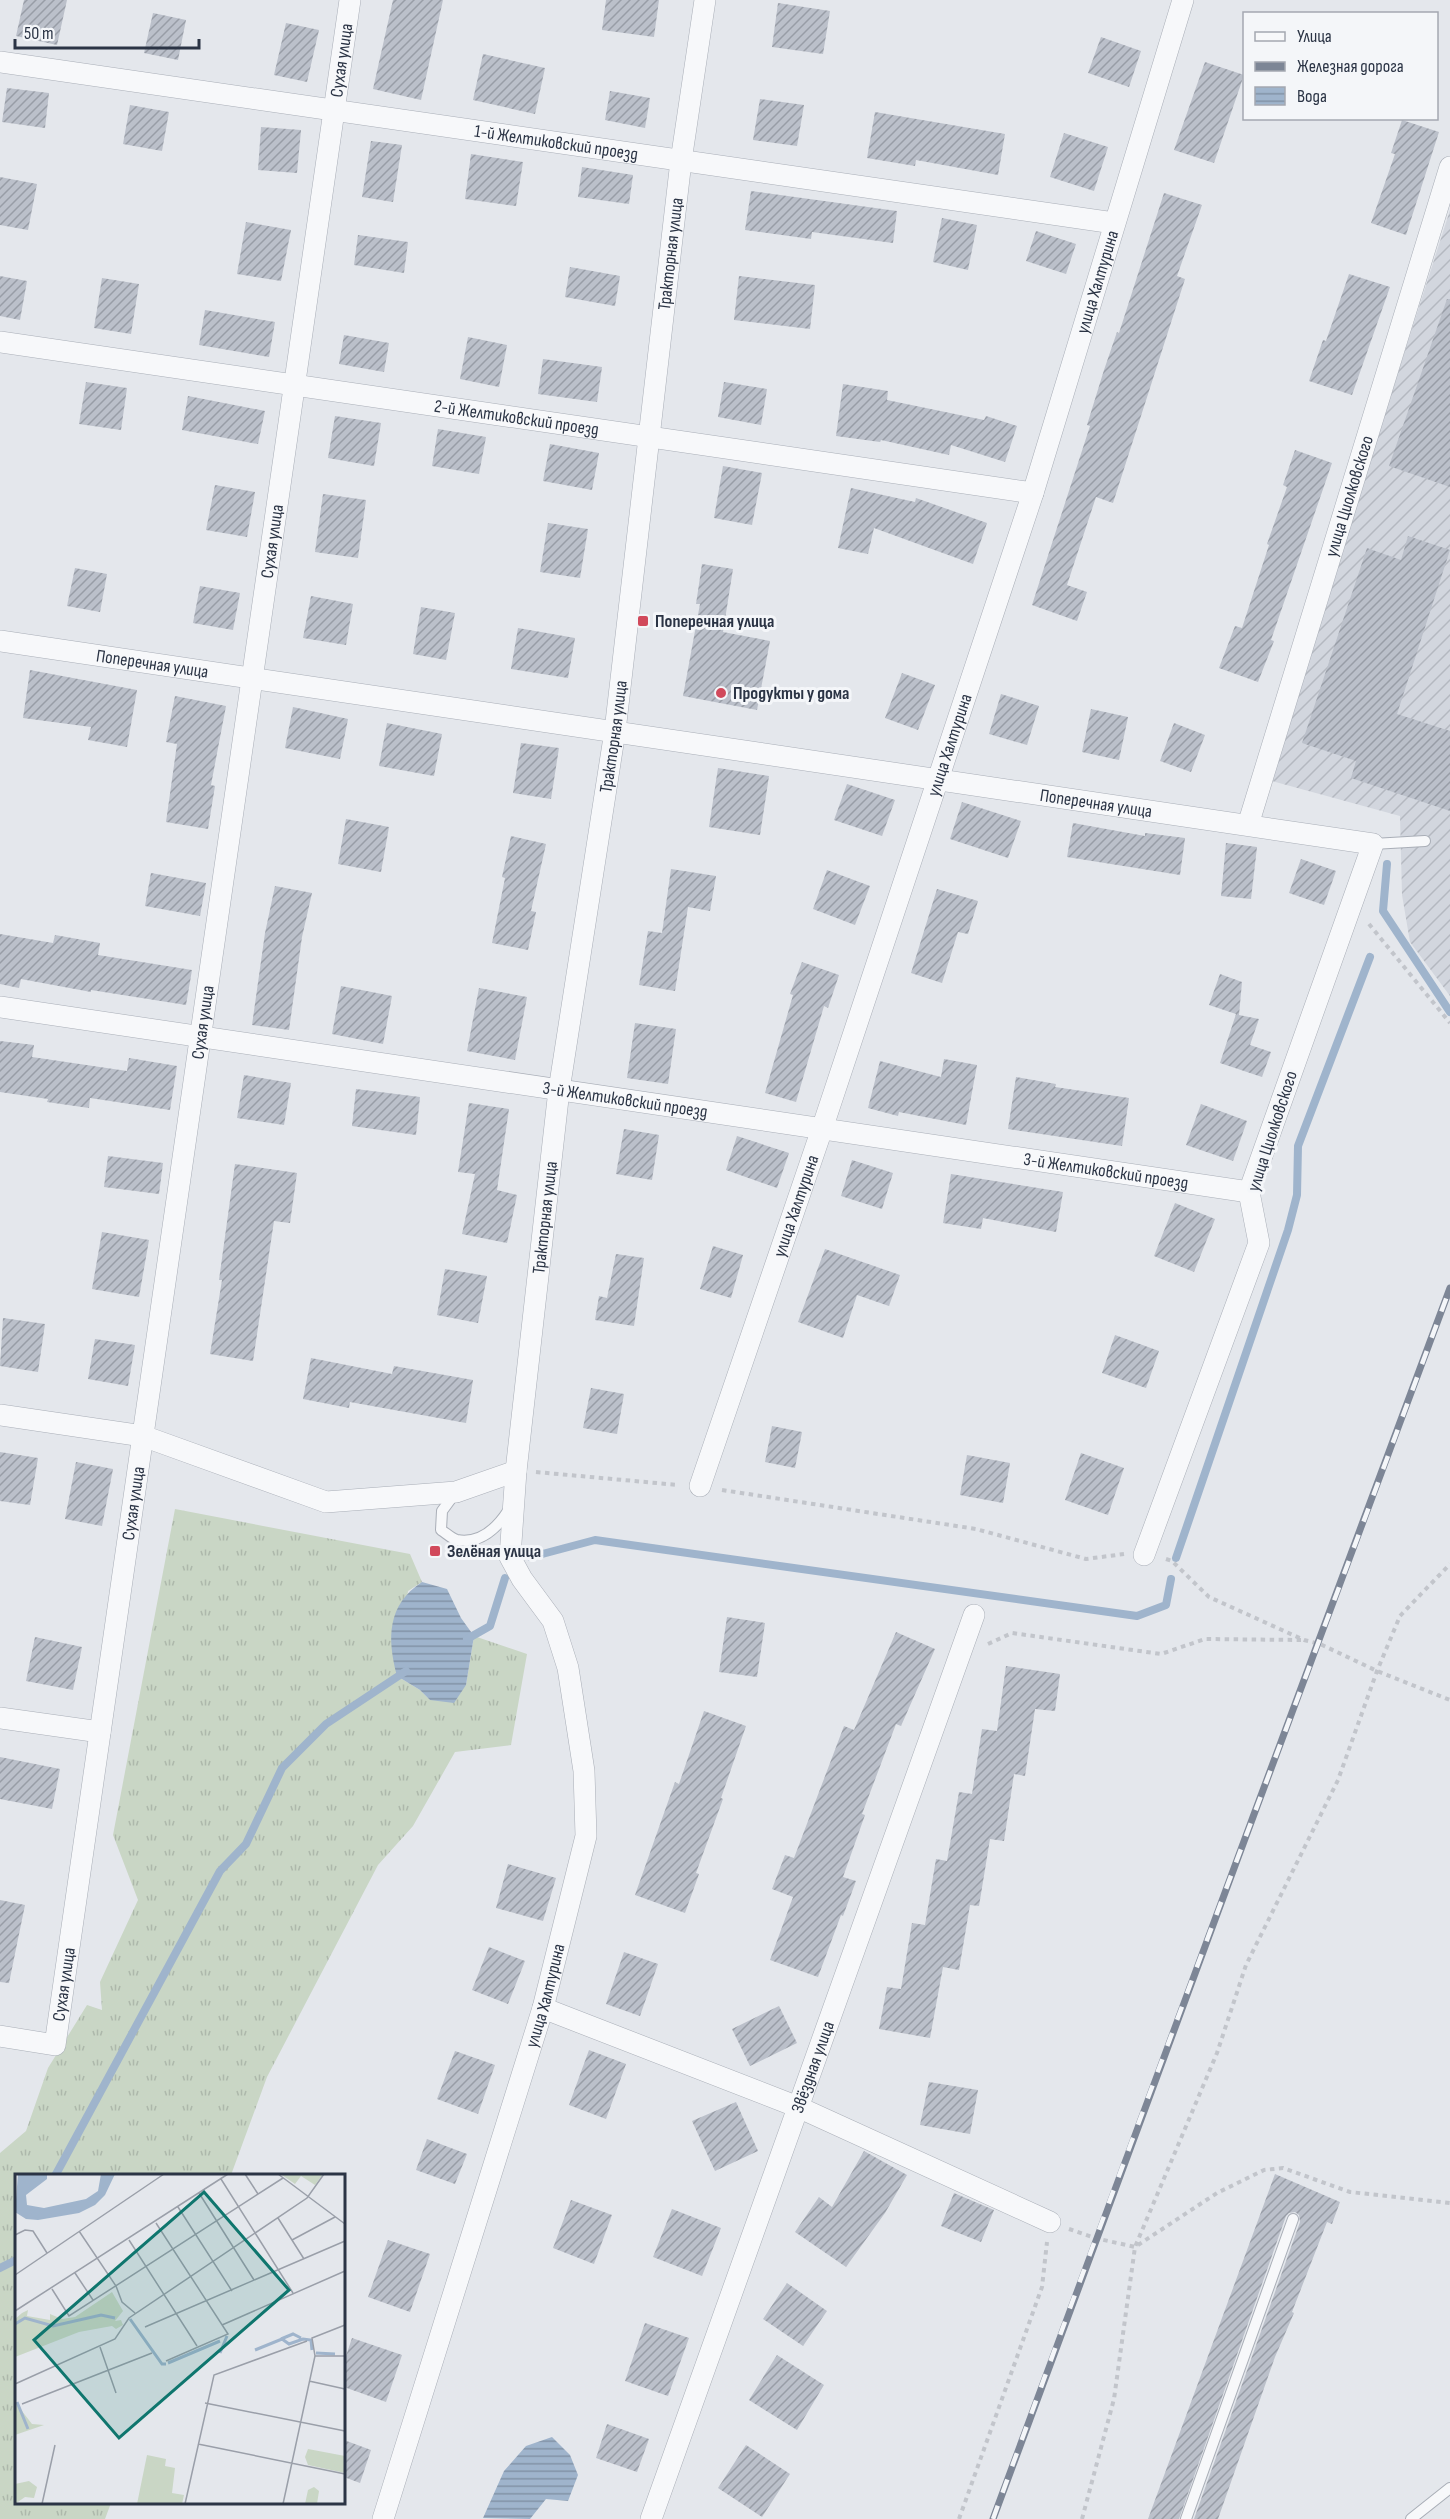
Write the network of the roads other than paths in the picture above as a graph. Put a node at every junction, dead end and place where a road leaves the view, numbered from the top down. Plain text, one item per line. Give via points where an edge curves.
1 (350, 0) edge
2 (705, 0) edge
3 (1183, 0) edge
4 (0, 62) edge
5 (334, 111) junction
6 (681, 161) junction
7 (1450, 167) edge
8 (1114, 224) junction
9 (0, 342) edge
10 (294, 385) junction
11 (650, 437) junction
12 (1033, 493) junction
13 (0, 641) edge
14 (252, 678) junction
15 (615, 731) junction
16 (937, 779) junction
17 (1248, 825) junction
18 (1425, 841) dead end
19 (1373, 844) junction
20 (0, 1007) edge
21 (200, 1037) junction
22 (559, 1090) junction
23 (822, 1129) junction
24 (1249, 1192) junction
25 (0, 1415) edge
26 (143, 1436) junction
27 (516, 1471) junction
28 (700, 1486) road end
29 (456, 1492) junction
30 (514, 1501) junction
31 (1144, 1555) road end
32 (974, 1615) dead end
33 (0, 1718) edge
34 (100, 1732) junction
35 (543, 2008) junction
36 (0, 2036) edge
37 (798, 2108) junction
38 (1293, 2219) dead end
39 (1050, 2222) road end
40 (1450, 2488) edge
41 (383, 2519) edge
42 (651, 2519) edge
43 (1186, 2519) edge
44 (1411, 2519) edge

1 - 5 street, Сухая улица
2 - 6 street, Тракторная улица
3 - 8 street, улица Халтурина
4 - 5 street, 1-й Желтиковский проезд
5 - 6 street, 1-й Желтиковский проезд
5 - 10 street, Сухая улица
6 - 8 street, 1-й Желтиковский проезд
6 - 11 street, Тракторная улица
7 - 17 street, улица Циолковского
8 - 12 street, улица Халтурина
9 - 10 street, 2-й Желтиковский проезд
10 - 11 street, 2-й Желтиковский проезд
10 - 14 street, Сухая улица
11 - 12 street, 2-й Желтиковский проезд
11 - 15 street, Тракторная улица
12 - 16 street, улица Халтурина
13 - 14 street, Поперечная улица
14 - 15 street, Поперечная улица
14 - 21 street, Сухая улица
15 - 16 street, Поперечная улица
15 - 22 street, Тракторная улица
16 - 17 street, Поперечная улица
16 - 23 street, улица Халтурина
17 - 19 street, Поперечная улица
18 - 19 lane
19 - 24 street, улица Циолковского
20 - 21 street, 3-й Желтиковский проезд
21 - 22 street, 3-й Желтиковский проезд
21 - 26 street, Сухая улица
22 - 23 street, 3-й Желтиковский проезд
22 - 27 street, Тракторная улица
23 - 24 street, 3-й Желтиковский проезд
23 - 28 street, улица Халтурина
24 - 31 street, улица Циолковского via 1259,1243
25 - 26 street
26 - 29 street via 326,1502
26 - 34 street, Сухая улица
27 - 29 street
27 - 30 street, улица Халтурина
29 - 30 lane via 442,1510 441,1530 455,1540 478,1539 500,1525
30 - 35 street, улица Халтурина via 510,1557 553,1620 568,1668 584,1771 586,1836
32 - 37 street, Звёздная улица
33 - 34 street
34 - 36 street, Сухая улица via 55,2044
35 - 37 street
35 - 41 street, улица Халтурина
37 - 39 street
37 - 42 street, Звёздная улица
38 - 43 lane
40 - 44 lane

